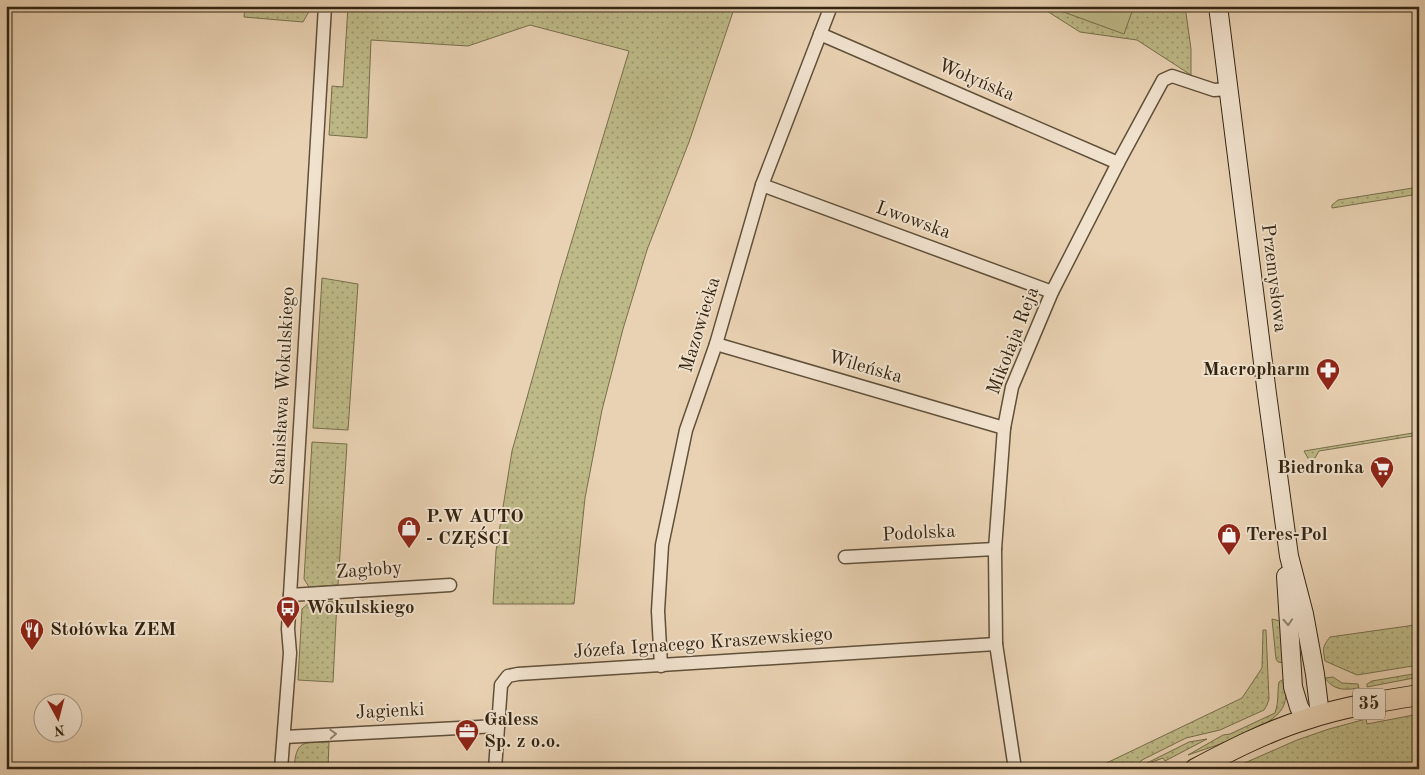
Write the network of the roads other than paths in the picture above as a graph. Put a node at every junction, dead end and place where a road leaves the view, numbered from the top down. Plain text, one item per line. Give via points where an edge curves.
1 (325, 6) edge
2 (831, 6) edge
3 (1218, 6) edge
4 (820, 34) junction
5 (1228, 89) junction
6 (1118, 163) junction
7 (762, 185) junction
8 (1052, 292) junction
9 (716, 344) junction
10 (1004, 428) junction
11 (995, 549) junction
12 (1289, 556) junction
13 (845, 557) dead end
14 (450, 585) dead end
15 (290, 596) junction
16 (996, 644) junction
17 (661, 666) junction
18 (1419, 695) edge
19 (1313, 717) junction
20 (498, 726) junction
21 (284, 737) junction
22 (281, 769) edge
23 (495, 769) edge
24 (1015, 769) edge
25 (1195, 769) edge

1 - 15 street, Stanisława Wokulskiego
2 - 4 street, Mazowiecka
3 - 5 main road, Przemysłowa
4 - 6 street, Wołyńska
4 - 7 street, Mazowiecka
5 - 6 street, Mikołaja Reja via 1214,90 1172,76 1163,80
5 - 12 main road, Przemysłowa
6 - 8 street, Mikołaja Reja
7 - 8 street, Lwowska
7 - 9 street, Mazowiecka
8 - 10 street, Mikołaja Reja via 1012,387
9 - 10 street, Wileńska
9 - 17 street, Mazowiecka via 686,430 662,545 658,611
10 - 11 street, Mikołaja Reja
11 - 13 street, Podolska
11 - 16 street, Mikołaja Reja
12 - 19 main road, Przemysłowa via 1315,674
12 -> 19 main road, Przemysłowa via 1286,566 1287,606 1293,687 1299,707
14 - 15 street, Zagłoby
15 - 21 street, Stanisława Wokulskiego
16 - 17 street, Józefa Ignacego Kraszewskiego
16 - 24 street, Mikołaja Reja
17 - 20 street, Józefa Ignacego Kraszewskiego via 508,676 501,685
18 - 19 main road, 35
19 - 25 main road, 35 via 1286,726
21 -> 20 street, Jagienki
20 - 23 street, Józefa Ignacego Kraszewskiego
21 - 22 street, Stanisława Wokulskiego

